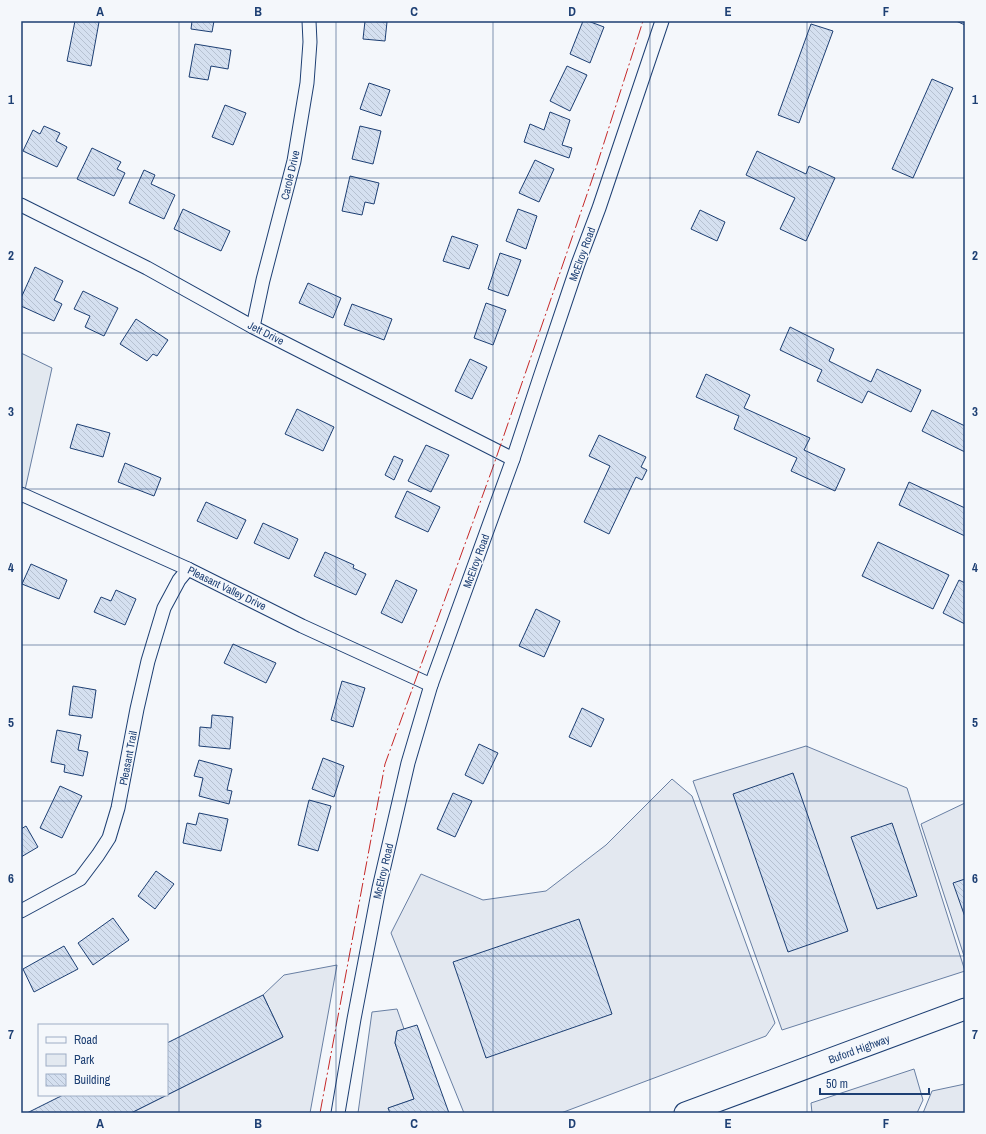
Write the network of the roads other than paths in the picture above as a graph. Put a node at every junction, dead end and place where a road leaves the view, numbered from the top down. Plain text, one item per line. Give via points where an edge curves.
1 (309, 21) edge
2 (662, 21) edge
3 (21, 205) edge
4 (253, 327) junction
5 (514, 459) junction
6 (21, 494) edge
7 (188, 569) junction
8 (431, 685) junction
9 (21, 911) edge
10 (965, 1009) edge
11 (338, 1113) edge
12 (685, 1113) edge

1 - 4 street, Carole Drive via 310,42 306,83 294,161
2 - 5 street, McElroy Road
3 - 4 street, Jett Drive via 147,268
4 - 5 street, Jett Drive
5 - 8 street, McElroy Road
6 - 7 street, Pleasant Valley Drive
7 - 8 street, Pleasant Valley Drive via 302,626
7 - 9 street, Pleasant Trail via 164,608 148,661 118,808 109,838 80,879
8 - 11 street, McElroy Road via 408,763 378,888
10 - 12 main road, Buford Highway

